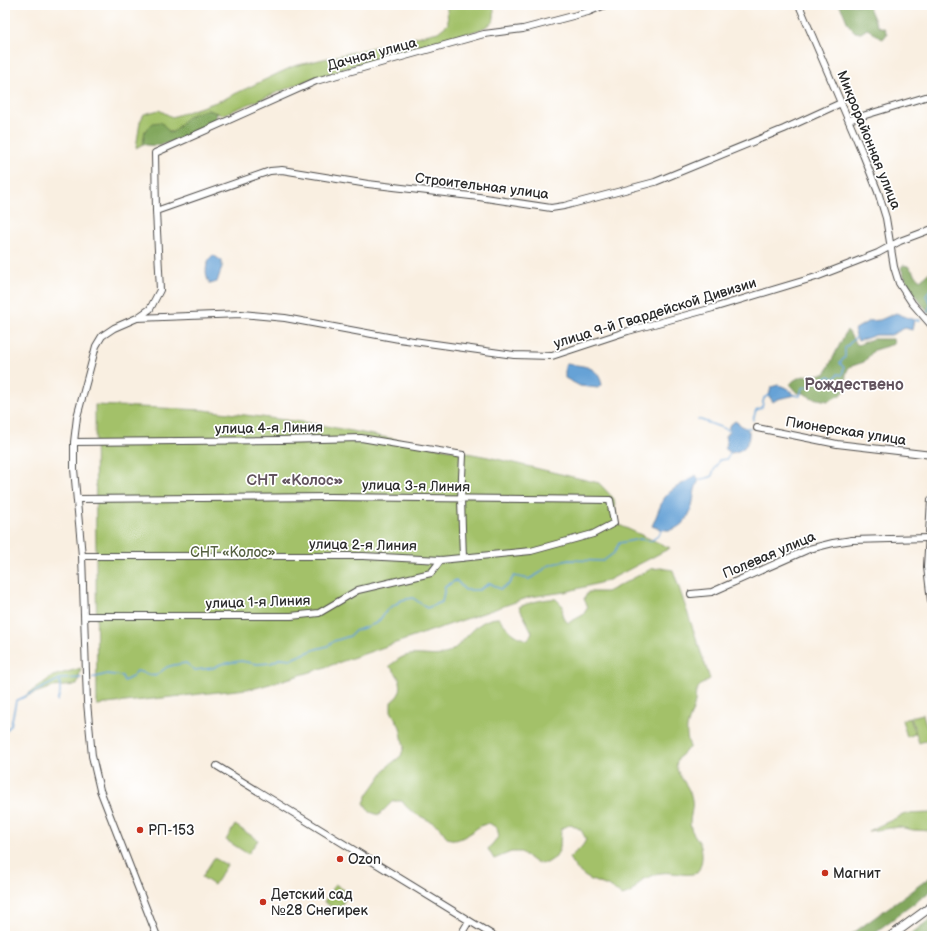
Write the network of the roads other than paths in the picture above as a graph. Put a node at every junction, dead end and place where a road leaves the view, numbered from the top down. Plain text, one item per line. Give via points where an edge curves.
1 (605, 5) edge
2 (799, 5) edge
3 (932, 95) edge
4 (841, 103) junction
5 (849, 120) junction
6 (156, 211) junction
7 (932, 229) edge
8 (891, 246) junction
9 (137, 318) junction
10 (932, 326) edge
11 (757, 428) dead end
12 (74, 442) junction
13 (932, 455) edge
14 (77, 499) junction
15 (461, 499) junction
16 (610, 500) joint
17 (932, 500) edge
18 (931, 521) edge
19 (928, 538) junction
20 (82, 556) junction
21 (463, 558) junction
22 (441, 560) junction
23 (692, 594) dead end
24 (932, 601) edge
25 (85, 616) junction
26 (217, 766) dead end
27 (932, 906) edge
28 (469, 920) junction
29 (157, 936) edge
30 (460, 936) edge
31 (494, 936) edge
32 (891, 936) edge

1 - 6 street, Дачная улица via 523,29 484,34 316,82 155,153
2 - 4 street, Микрорайонная улица
3 - 5 street
4 - 5 street, Микрорайонная улица
4 - 6 street, Строительная улица via 655,182 564,206 551,208 282,170 270,171
5 - 8 street, Микрорайонная улица via 878,192
6 - 9 street via 160,290 150,309
7 - 8 street, улица 9-й Гвардейской Дивизии
8 - 9 street, улица 9-й Гвардейской Дивизии via 816,277 628,331 552,356 514,355 399,339 285,318 241,314
8 - 10 street, Микрорайонная улица via 899,284
9 - 12 street via 102,336 96,346 77,417
11 - 13 street, Пионерская улица via 838,444
12 - 14 street
12 - 15 street, улица 4-я Линия via 361,438 463,455
14 - 15 street, улица 3-я Линия
14 - 20 street
15 - 16 street, улица 3-я Линия
15 - 21 street
16 - 21 street, улица 2-я Линия via 614,523 593,534 531,551
17 - 18 street
18 - 19 street
19 - 23 street, Полевая улица via 833,543 809,549 712,592
19 - 24 street
20 - 22 street, улица 2-я Линия via 363,556
20 - 25 street
21 - 22 street, улица 2-я Линия
22 - 25 street, улица 1-я Линия via 432,573 358,590 319,613 291,616
25 - 29 street via 87,702 92,756 100,790
26 - 28 street
27 - 32 street
28 - 30 street
28 - 31 street

